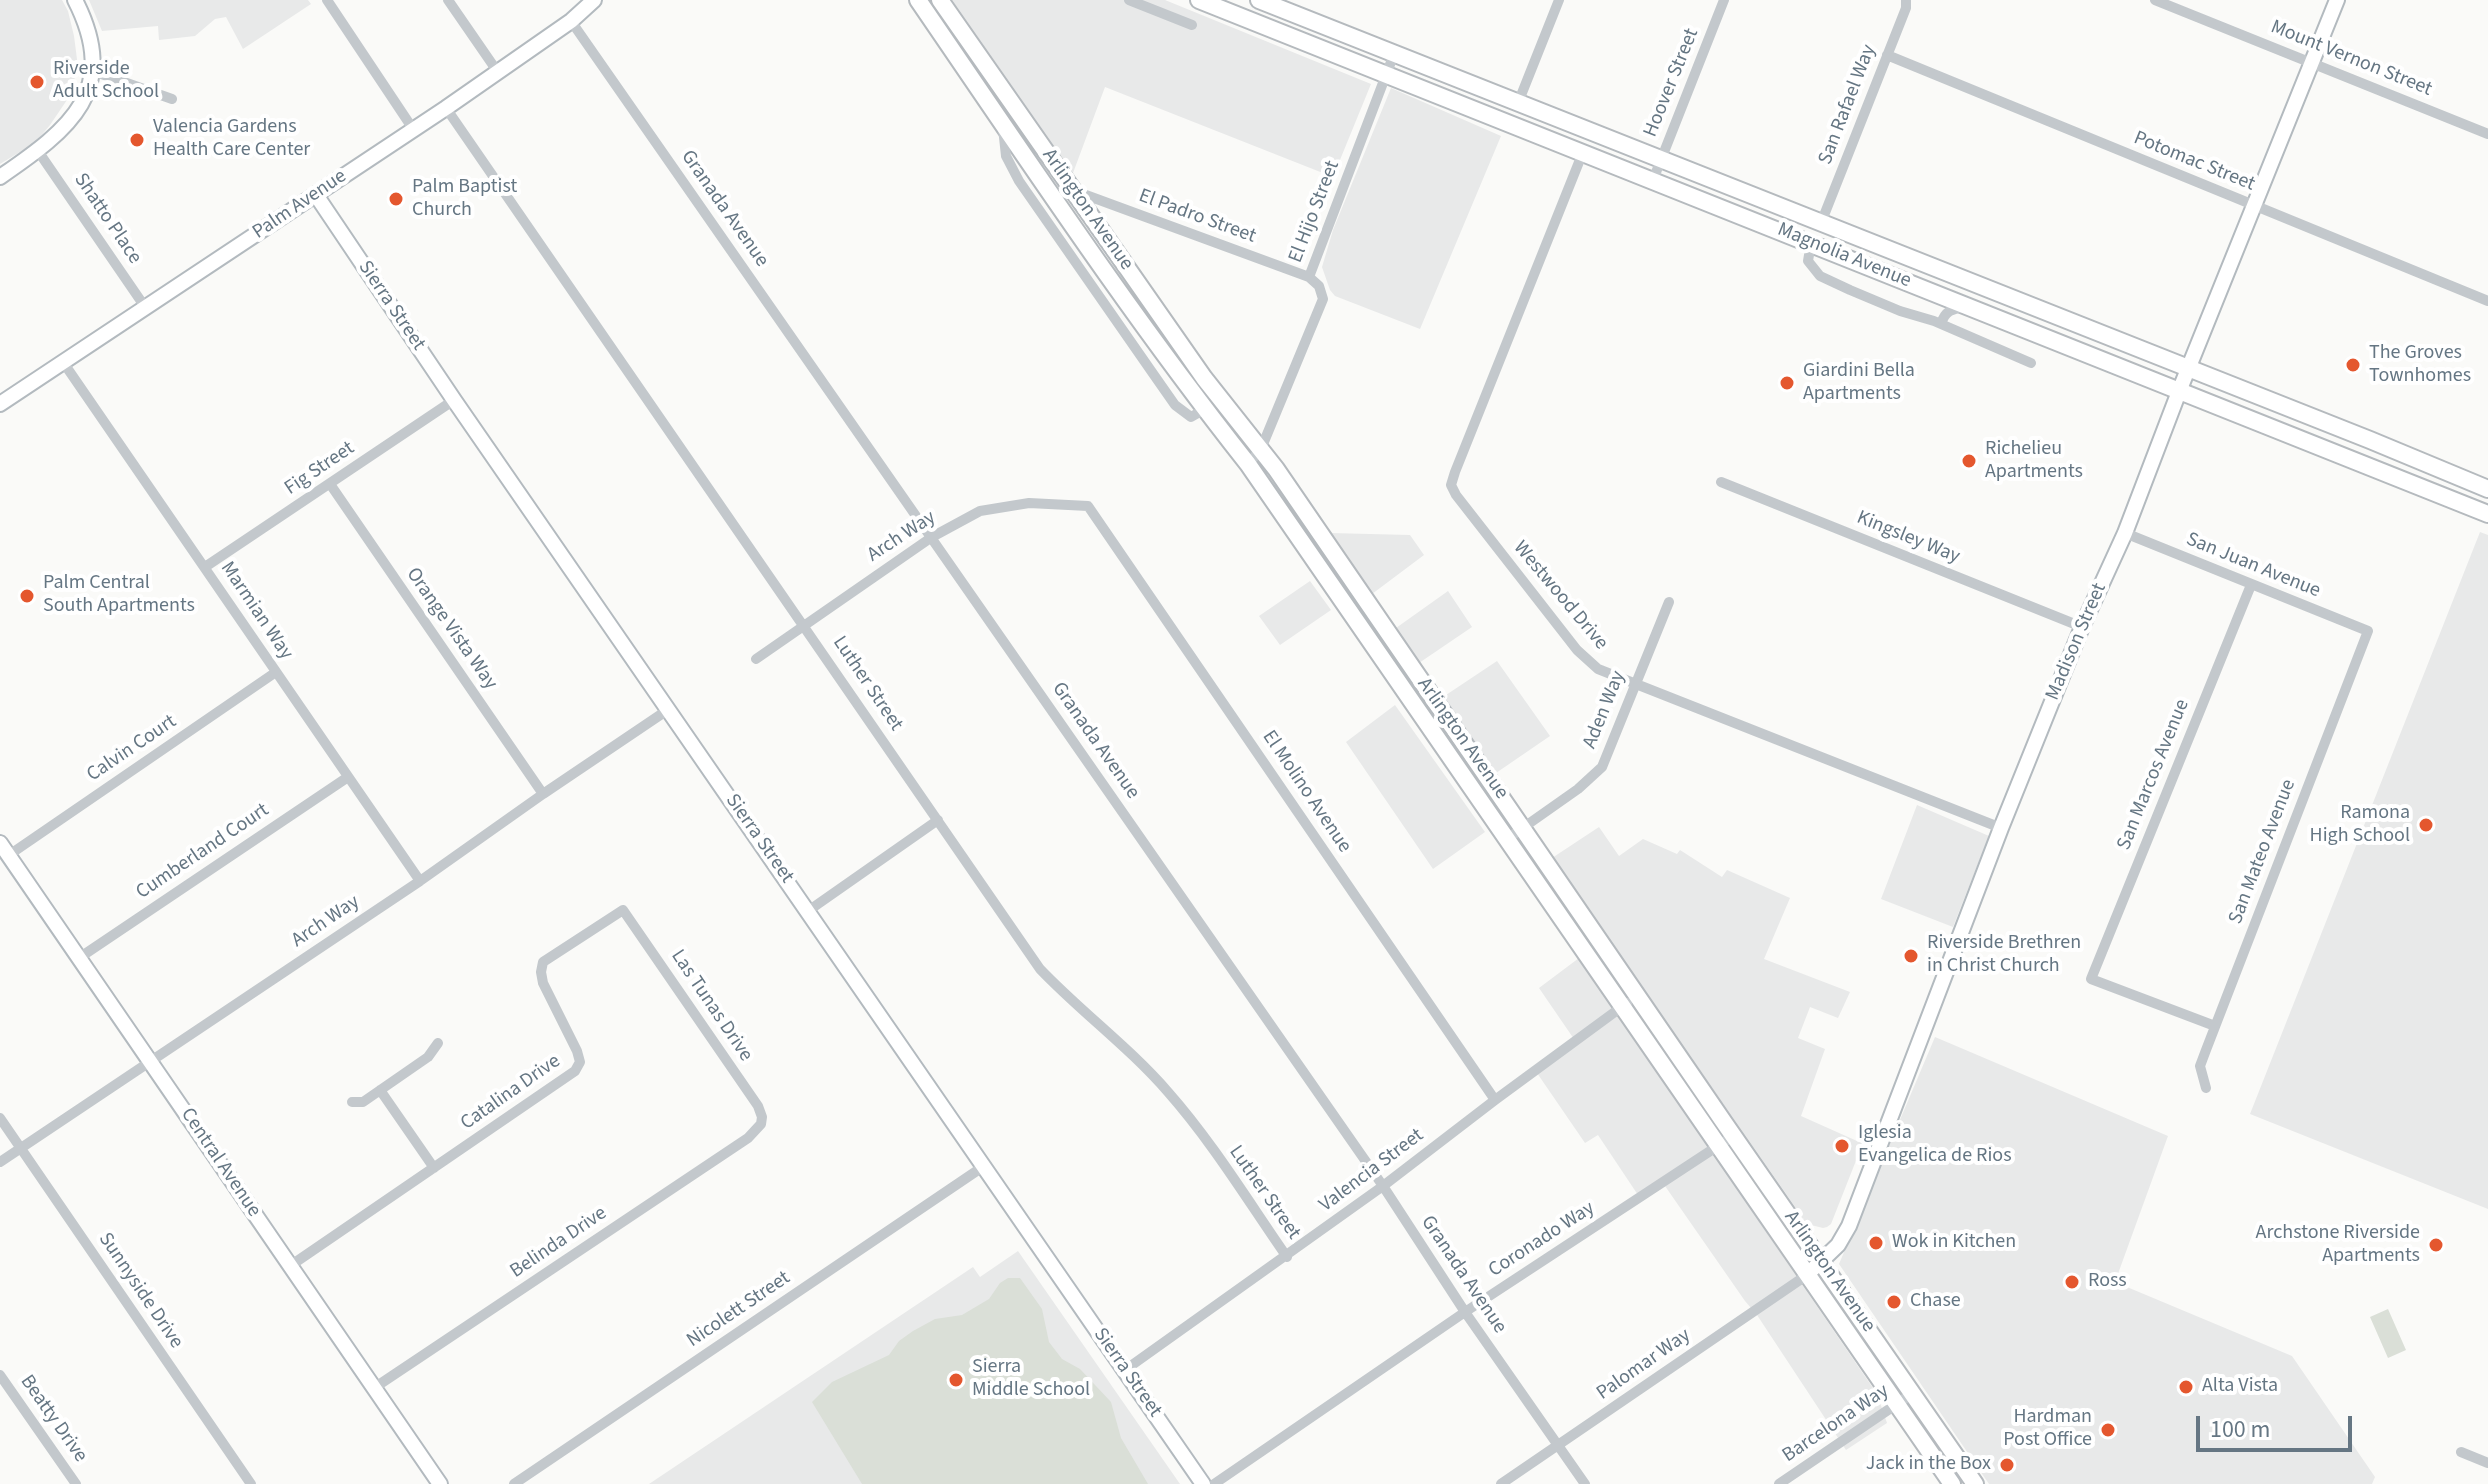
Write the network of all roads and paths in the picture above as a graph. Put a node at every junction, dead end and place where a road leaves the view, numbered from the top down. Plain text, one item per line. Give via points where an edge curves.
1 (75, 0) edge
2 (327, 0) edge
3 (448, 0) edge
4 (594, 0) edge
5 (918, 0) edge
6 (940, 0) edge
7 (1129, 0) edge
8 (1199, 0) edge
9 (1259, 0) edge
10 (1559, 0) edge
11 (1724, 0) edge
12 (1906, 0) edge
13 (2155, 0) edge
14 (2337, 0) edge
15 (571, 21) junction
16 (1192, 25) dead end
17 (1394, 54) junction
18 (1887, 55) junction
19 (2312, 63) junction
20 (93, 71) junction
21 (497, 71) junction
22 (1388, 74) junction
23 (172, 99) dead end
24 (1518, 103) junction
25 (446, 108) junction
26 (1002, 122) junction
27 (413, 129) junction
28 (2488, 134) edge
29 (38, 151) junction
30 (1583, 152) junction
31 (1661, 160) junction
32 (0, 177) edge
33 (1653, 180) junction
34 (1073, 191) junction
35 (316, 195) junction
36 (2254, 206) junction
37 (1821, 223) junction
38 (1811, 243) junction
39 (1087, 244) junction
40 (1070, 256) junction
41 (1309, 277) junction
42 (2488, 301) edge
43 (1967, 305) junction
44 (145, 307) junction
45 (1941, 324) junction
46 (63, 362) junction
47 (2031, 363) dead end
48 (2188, 369) junction
49 (2180, 389) junction
50 (454, 400) junction
51 (0, 404) edge
52 (1205, 409) junction
53 (1261, 449) junction
54 (1248, 464) junction
55 (1721, 482) dead end
56 (330, 484) junction
57 (2488, 489) edge
58 (1088, 506) joint
59 (2488, 514) edge
60 (2125, 533) junction
61 (932, 537) junction
62 (205, 567) junction
63 (2251, 585) junction
64 (1669, 602) dead end
65 (804, 624) junction
66 (2082, 627) junction
67 (2368, 631) joint
68 (756, 659) dead end
69 (276, 672) junction
70 (1634, 684) junction
71 (669, 709) junction
72 (348, 777) junction
73 (543, 794) junction
74 (938, 820) junction
75 (1523, 828) junction
76 (2001, 828) junction
77 (1507, 839) junction
78 (4, 849) edge
79 (420, 881) junction
80 (623, 910) joint
81 (808, 911) junction
82 (79, 958) junction
83 (1638, 995) junction
84 (1621, 1007) junction
85 (2215, 1026) junction
86 (438, 1043) dead end
87 (151, 1062) junction
88 (2206, 1088) dead end
89 (380, 1090) junction
90 (1495, 1100) junction
91 (352, 1102) dead end
92 (0, 1118) edge
93 (761, 1124) joint
94 (1726, 1141) junction
95 (21, 1148) junction
96 (0, 1162) edge
97 (984, 1166) junction
98 (434, 1168) junction
99 (1383, 1186) junction
100 (1287, 1257) junction
101 (1822, 1261) junction
102 (290, 1266) junction
103 (1807, 1275) junction
104 (1465, 1312) junction
105 (1125, 1370) junction
106 (0, 1375) edge
107 (374, 1388) junction
108 (1913, 1393) junction
109 (1896, 1405) junction
110 (1558, 1446) junction
111 (2461, 1452) dead end
112 (2488, 1463) edge
113 (76, 1484) edge
114 (251, 1484) edge
115 (440, 1484) edge
116 (514, 1484) edge
117 (1203, 1484) edge
118 (1214, 1484) edge
119 (1501, 1484) edge
120 (1585, 1484) edge
121 (1779, 1484) edge
122 (1952, 1484) edge
123 (1975, 1484) edge

1 - 20 street via 90,37
2 - 27 street
3 - 21 street
4 - 15 street, Palm Avenue
5 - 26 main road, Arlington Avenue
6 - 34 main road, Arlington Avenue
7 - 16 street
8 - 22 main road, Magnolia Avenue
9 - 17 main road, Magnolia Avenue
10 - 24 street
11 - 31 street, Hoover Street
12 - 18 street, San Rafael Way
13 - 19 street, Mount Vernon Street
14 - 19 street, Madison Street
15 - 21 street, Palm Avenue
15 - 61 street, Granada Avenue
17 - 22 street, El Hijo Street
17 - 24 main road, Magnolia Avenue
18 - 36 street, Potomac Street
18 - 37 street, San Rafael Way
19 - 28 street, Mount Vernon Street
19 - 36 street, Madison Street
20 - 23 street
20 - 29 street via 69,123
21 - 25 street, Palm Avenue
22 - 30 main road, Magnolia Avenue
22 - 41 street, El Hijo Street
24 - 31 main road, Magnolia Avenue
25 - 27 street, Palm Avenue
25 - 65 street, Luther Street
26 - 39 main road, Arlington Avenue
26 - 40 street via 1012,169
27 - 35 street, Palm Avenue
29 - 32 street
29 - 44 street, Shatto Place
30 - 33 main road, Magnolia Avenue
30 - 70 street, Westwood Drive via 1451,485 1577,650 1598,669
31 - 33 street, Hoover Street
31 - 37 main road, Magnolia Avenue
33 - 38 main road, Magnolia Avenue
34 - 41 street, El Padro Street
34 - 53 main road, Arlington Avenue via 1204,378
35 - 44 street, Palm Avenue
35 - 50 street, Sierra Street
36 - 42 street, Potomac Street
36 - 48 street, Madison Street
37 - 48 main road, Magnolia Avenue
38 - 43 main road, Magnolia Avenue
38 - 45 street via 1808,261 1820,276
39 - 40 street
39 - 52 main road, Arlington Avenue
40 - 52 street via 1175,405 1191,417
41 - 53 street, El Hijo Street via 1323,299
43 - 45 street via 1949,311
43 - 49 main road, Magnolia Avenue
44 - 46 street, Palm Avenue
45 - 47 street
46 - 51 street, Palm Avenue
46 - 62 street, Marmian Way
48 - 49 street, Madison Street
48 - 57 main road, Magnolia Avenue
49 - 59 main road, Magnolia Avenue
49 - 60 street, Madison Street
50 - 56 street, Fig Street
50 - 71 street, Sierra Street
52 - 54 main road, Arlington Avenue
53 - 54 street, El Hijo Street
53 - 75 main road, Arlington Avenue
54 - 77 main road, Arlington Avenue
55 - 66 street, Kingsley Way
56 - 62 street, Fig Street
56 - 73 street, Orange Vista Way
58 - 61 street, Arch Way via 1029,503 980,511
58 - 90 street, El Molino Avenue
60 - 63 street, San Juan Avenue
60 - 66 street, Madison Street
61 - 65 street, Arch Way
61 - 99 street, Granada Avenue
62 - 69 street, Marmian Way
63 - 67 street, San Juan Avenue
63 - 85 street, San Marcos Avenue via 2091,979
64 - 70 street, Aden Way
65 - 68 street, Arch Way
65 - 74 street, Luther Street
66 - 76 street, Madison Street
67 - 85 street, San Mateo Avenue
69 - 72 street, Marmian Way
69 - 78 street, Calvin Court
70 - 75 street, Aden Way via 1602,767
70 - 76 street, Westwood Drive
71 - 73 street, Arch Way
71 - 81 street, Sierra Street
72 - 79 street, Marmian Way
72 - 82 street, Cumberland Court
73 - 79 street, Arch Way
74 - 81 street
74 - 100 street, Luther Street via 1040,969 1170,1094
75 - 77 street, Aden Way
75 - 83 main road, Arlington Avenue
76 - 101 street, Madison Street via 1849,1226
77 - 84 main road, Arlington Avenue
78 - 82 street, Central Avenue
79 - 87 street, Arch Way
80 - 93 street, Las Tunas Drive via 758,1106
80 - 98 street, Catalina Drive via 543,962 543,983 577,1051 580,1062 575,1071
81 - 97 street, Sierra Street
82 - 87 street, Central Avenue
83 - 84 street, Valencia Street
83 - 94 main road, Arlington Avenue
84 - 90 street, Valencia Street
84 - 94 main road, Arlington Avenue
85 - 88 street, San Mateo Avenue via 2200,1066
86 - 89 street via 428,1057
87 - 95 street, Arch Way
87 - 102 street, Central Avenue
89 - 91 street via 363,1102
89 - 98 street
90 - 99 street, Valencia Street
92 - 95 street, Sunnyside Drive
93 - 107 street, Belinda Drive via 748,1138
94 - 101 main road, Arlington Avenue
94 - 103 main road, Arlington Avenue
94 - 104 street, Coronado Way
95 - 96 street, Arch Way
95 - 114 street, Sunnyside Drive
97 - 105 street, Sierra Street
97 - 116 street, Nicolett Street
98 - 102 street, Catalina Drive
99 - 100 street, Valencia Street
99 - 104 street, Granada Avenue
100 - 105 street, Valencia Street
101 - 103 street, Madison Street
101 - 108 main road, Arlington Avenue
102 - 107 street, Central Avenue
103 - 109 main road, Arlington Avenue
103 - 110 street, Palomar Way
104 - 110 street, Granada Avenue
104 - 118 street, Coronado Way
105 - 117 street, Sierra Street
106 - 113 street, Beatty Drive
107 - 115 street, Central Avenue
108 - 109 street, Barcelona Way
108 - 123 main road, Arlington Avenue
109 - 121 street, Barcelona Way
109 - 122 main road, Arlington Avenue
110 - 119 street, Palomar Way
110 - 120 street, Granada Avenue
111 - 112 street

